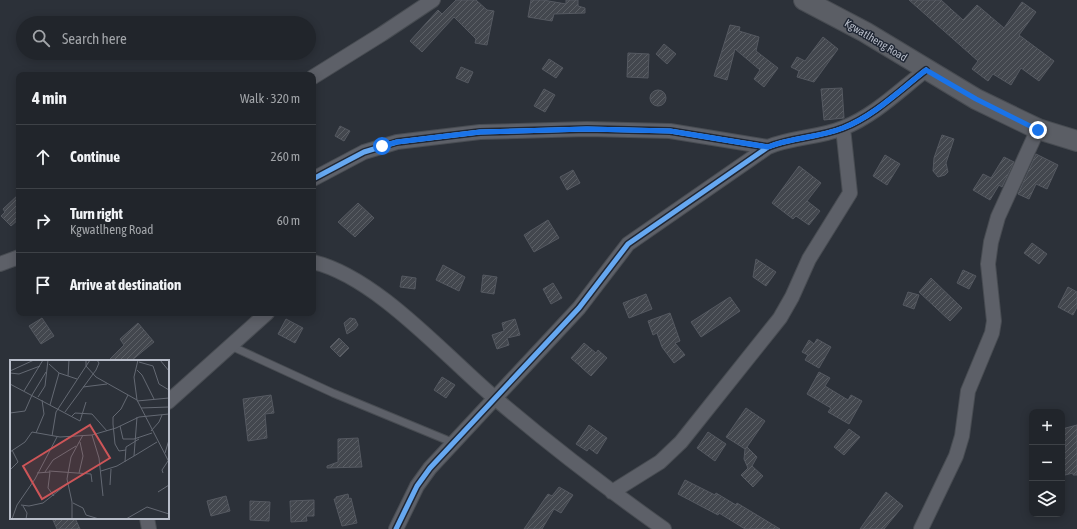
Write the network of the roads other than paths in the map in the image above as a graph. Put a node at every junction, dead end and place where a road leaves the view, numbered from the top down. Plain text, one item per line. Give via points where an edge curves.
1 (432, 0) edge
2 (804, 0) edge
3 (926, 70) junction
4 (316, 75) edge
5 (843, 128) junction
6 (1038, 130) junction
7 (1077, 141) edge
8 (768, 147) junction
9 (316, 177) edge
10 (16, 257) edge
11 (316, 263) edge
12 (0, 264) edge
13 (264, 316) edge
14 (231, 346) junction
15 (495, 399) junction
16 (169, 401) edge
17 (454, 443) junction
18 (612, 492) junction
19 (147, 519) edge
20 (149, 529) edge
21 (396, 529) edge
22 (664, 529) edge
23 (921, 529) edge

1 - 4 street
2 - 3 street, Kgwatlheng Road via 865,32
3 - 5 street via 878,108
3 - 6 street, Kgwatlheng Road
5 - 8 street
5 - 18 street via 850,193 809,259 780,318 681,442 660,462
6 - 7 street, Kgwatlheng Road
6 - 23 street via 998,217 988,264 994,321 992,333 968,391 962,436 956,456
8 - 9 street via 670,131 587,129 480,132 397,142 364,152
8 - 15 street via 628,244 579,308
10 - 12 street
11 - 15 street via 339,272 378,296
13 - 14 street
14 - 16 street
14 - 17 lane
15 - 17 street
15 - 18 street
17 - 21 street via 417,486
18 - 22 street
19 - 20 street

